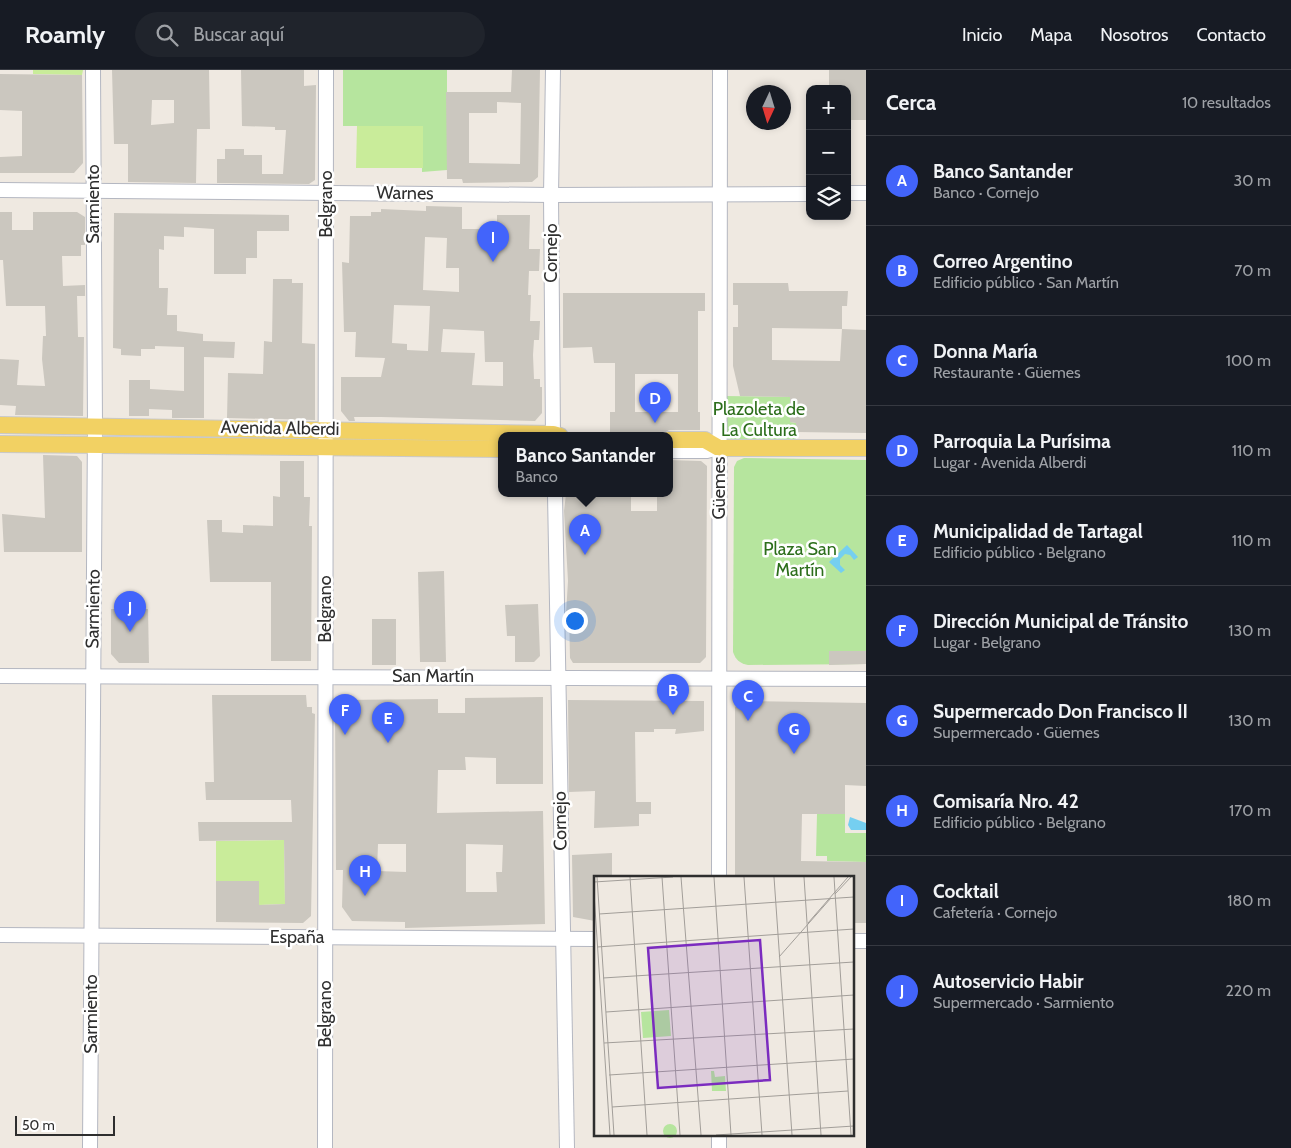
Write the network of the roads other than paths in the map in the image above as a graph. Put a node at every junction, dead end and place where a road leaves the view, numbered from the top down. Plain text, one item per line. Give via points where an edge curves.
1 (93, 70) edge
2 (326, 70) edge
3 (553, 70) edge
4 (720, 70) edge
5 (0, 190) edge
6 (93, 190) junction
7 (326, 192) junction
8 (866, 193) edge
9 (720, 194) junction
10 (806, 194) edge
11 (851, 194) edge
12 (551, 195) junction
13 (0, 425) edge
14 (95, 425) junction
15 (326, 429) junction
16 (555, 432) edge
17 (498, 434) edge
18 (673, 440) edge
19 (0, 444) edge
20 (95, 445) junction
21 (326, 447) junction
22 (719, 448) junction
23 (866, 448) edge
24 (498, 449) edge
25 (673, 451) edge
26 (555, 497) edge
27 (0, 676) edge
28 (92, 676) junction
29 (325, 676) junction
30 (559, 676) junction
31 (719, 679) junction
32 (866, 679) edge
33 (719, 876) edge
34 (0, 935) edge
35 (91, 936) junction
36 (325, 937) junction
37 (562, 939) junction
38 (594, 939) edge
39 (90, 1148) edge
40 (325, 1148) edge
41 (567, 1148) edge

1 - 6 street, Sarmiento
2 - 7 street, Belgrano
3 - 12 street, Cornejo
4 - 9 street, Güemes
5 - 6 street, Warnes
6 - 7 street, Warnes
6 - 14 street, Sarmiento
7 - 12 street, Warnes
7 - 15 street, Belgrano
8 - 11 street
9 - 10 street, Warnes
9 - 12 street, Warnes
9 - 22 street, Güemes
12 - 16 street, Cornejo
13 - 14 main road, Avenida Alberdi
14 - 15 main road, Avenida Alberdi
14 - 20 street, Sarmiento
15 - 17 main road, Avenida Alberdi
15 - 21 street, Belgrano
18 - 22 main road via 705,440
19 - 20 main road, Avenida Alberdi
20 - 21 main road, Avenida Alberdi
20 - 28 street, Sarmiento
21 - 24 main road, Avenida Alberdi
21 - 29 street, Belgrano
22 - 23 main road
22 - 25 street via 708,452
22 - 31 street, Güemes
26 - 30 street, Cornejo
27 - 28 street, San Martín
28 - 29 street, San Martín
28 - 35 street, Sarmiento
29 - 30 street, San Martín
29 - 36 street, Belgrano
30 - 31 street, San Martín
30 - 37 street, Cornejo
31 - 32 street, San Martín
31 - 33 street, Güemes
34 - 35 street, España
35 - 36 street, España
35 - 39 street, Sarmiento
36 - 37 street, España
36 - 40 street, Belgrano
37 - 38 street, España
37 - 41 street, Cornejo

